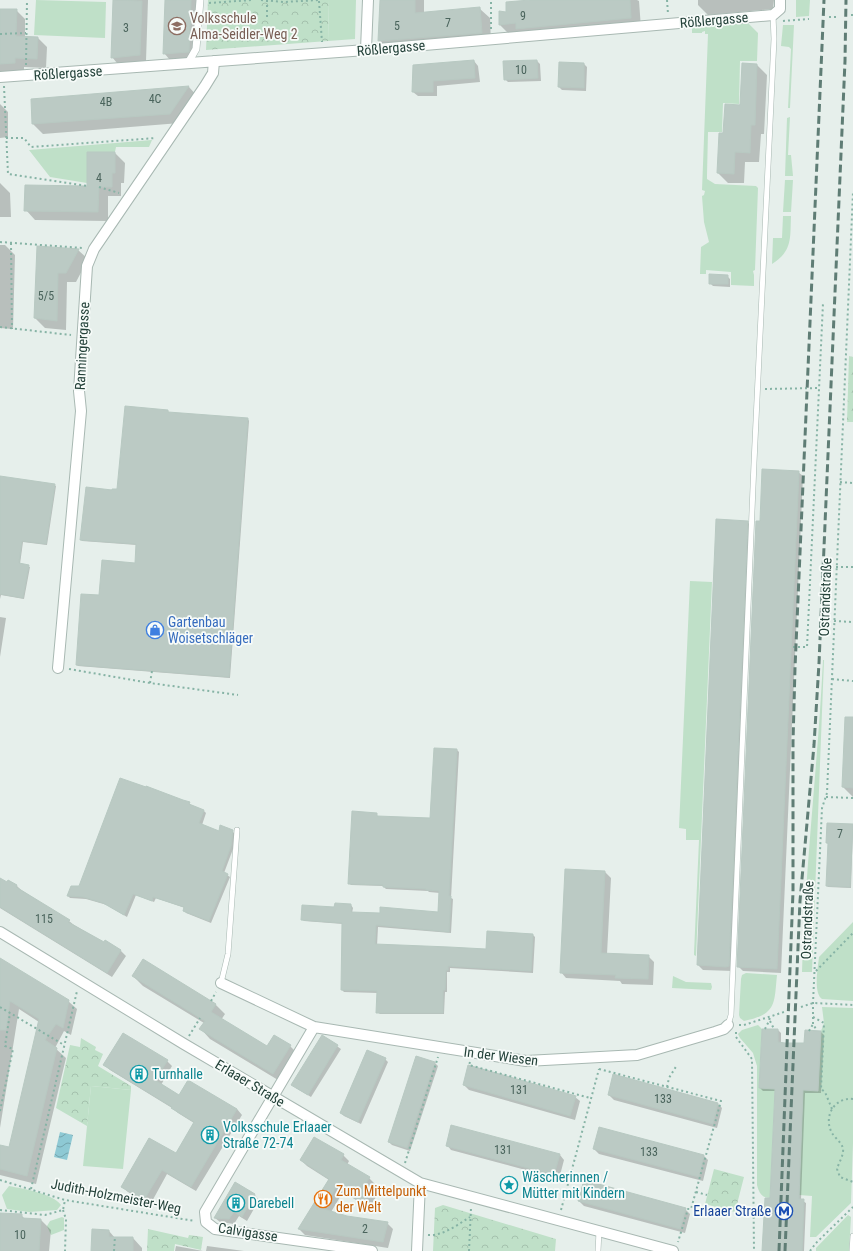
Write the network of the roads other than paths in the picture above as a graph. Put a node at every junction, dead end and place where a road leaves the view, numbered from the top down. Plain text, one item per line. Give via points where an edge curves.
1 (368, 0) edge
2 (199, 2) edge
3 (777, 8) edge
4 (366, 50) junction
5 (214, 61) junction
6 (188, 64) junction
7 (2, 77) edge
8 (58, 668) road end
9 (237, 830) dead end
10 (0, 932) edge
11 (222, 983) joint
12 (733, 1025) joint
13 (314, 1027) junction
14 (274, 1097) junction
15 (420, 1183) junction
16 (599, 1231) junction
17 (853, 1236) edge
18 (650, 1248) edge
19 (675, 1248) edge
20 (372, 1251) edge
21 (417, 1251) edge
22 (598, 1251) edge
23 (852, 1251) edge

1 - 4 street
2 - 6 street via 196,49
3 - 4 street, Rößlergasse via 669,23
3 - 12 lane via 758,388 731,1015
4 - 5 street, Rößlergasse
5 - 6 street, Rößlergasse
5 - 8 street, Ranningergasse via 213,73 94,249 87,266 79,391 81,411
6 - 7 street, Rößlergasse
9 - 11 lane via 228,954
10 - 14 street, Erlaaer Straße
11 - 13 street, In der Wiesen
12 - 13 street, In der Wiesen via 637,1055 531,1061
13 - 14 street, Calvigasse
14 - 15 street, Erlaaer Straße
14 - 20 street, Calvigasse via 205,1212 206,1222 215,1229
15 - 16 street, Erlaaer Straße
15 - 21 street
16 - 18 street, Erlaaer Straße
16 - 22 lane
17 - 23 lane
18 - 19 street, Erlaaer Straße

